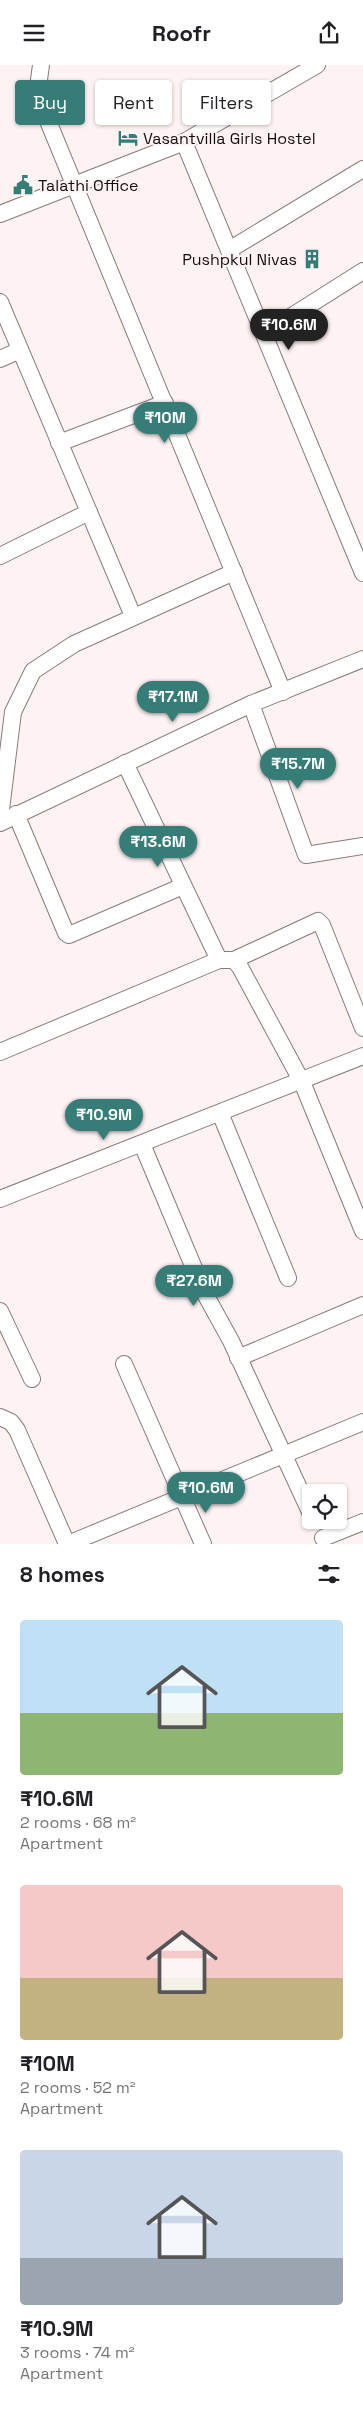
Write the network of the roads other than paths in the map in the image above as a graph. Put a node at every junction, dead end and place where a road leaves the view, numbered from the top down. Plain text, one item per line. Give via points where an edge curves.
1 (41, 65) edge
2 (317, 65) edge
3 (184, 142) junction
4 (363, 169) edge
5 (75, 183) junction
6 (0, 214) edge
7 (230, 250) junction
8 (363, 271) edge
9 (0, 302) edge
10 (264, 333) junction
11 (20, 349) junction
12 (0, 359) edge
13 (165, 403) junction
14 (59, 443) junction
15 (89, 512) junction
16 (356, 534) edge
17 (0, 556) edge
18 (234, 571) junction
19 (363, 573) edge
20 (133, 616) junction
21 (363, 659) edge
22 (283, 692) junction
23 (251, 703) junction
24 (124, 763) junction
25 (16, 814) junction
26 (0, 818) edge
27 (0, 823) edge
28 (363, 846) edge
29 (183, 886) junction
30 (227, 960) junction
31 (363, 1028) edge
32 (0, 1052) edge
33 (363, 1057) edge
34 (302, 1082) junction
35 (220, 1113) junction
36 (142, 1144) junction
37 (0, 1199) edge
38 (363, 1231) edge
39 (288, 1278) dead end
40 (363, 1305) edge
41 (0, 1311) edge
42 (238, 1358) junction
43 (124, 1364) dead end
44 (32, 1379) dead end
45 (0, 1417) edge
46 (363, 1422) edge
47 (282, 1454) junction
48 (302, 1495) edge
49 (181, 1496) junction
50 (363, 1522) edge
51 (319, 1529) edge
52 (325, 1541) edge
53 (67, 1544) edge
54 (203, 1544) edge

1 - 5 street via 40,104
2 - 3 street
3 - 5 street
3 - 7 street
4 - 7 street
5 - 6 street
5 - 13 street
7 - 10 street
8 - 10 street
9 - 11 street
10 - 16 street
11 - 12 street
11 - 14 street
13 - 14 street
13 - 18 street
14 - 15 street
15 - 17 street
15 - 20 street
16 - 19 street
18 - 20 street
18 - 22 street
20 - 26 street via 74,645 34,671 14,712
21 - 22 street
22 - 23 street
23 - 24 street
23 - 28 street via 306,855
24 - 25 street
24 - 29 street
25 - 27 street
25 - 29 street via 69,935
29 - 30 street
30 - 31 street via 318,921
30 - 32 street
30 - 34 street via 240,967
33 - 34 street
34 - 35 street
34 - 38 street
35 - 36 street
35 - 39 street
36 - 37 street
36 - 42 street via 204,1292
40 - 42 street
41 - 44 street
42 - 47 street
43 - 49 street
45 - 53 street via 11,1422 17,1430
46 - 47 street
47 - 48 street
47 - 49 street
49 - 53 street
49 - 54 street
50 - 52 street
51 - 52 street

